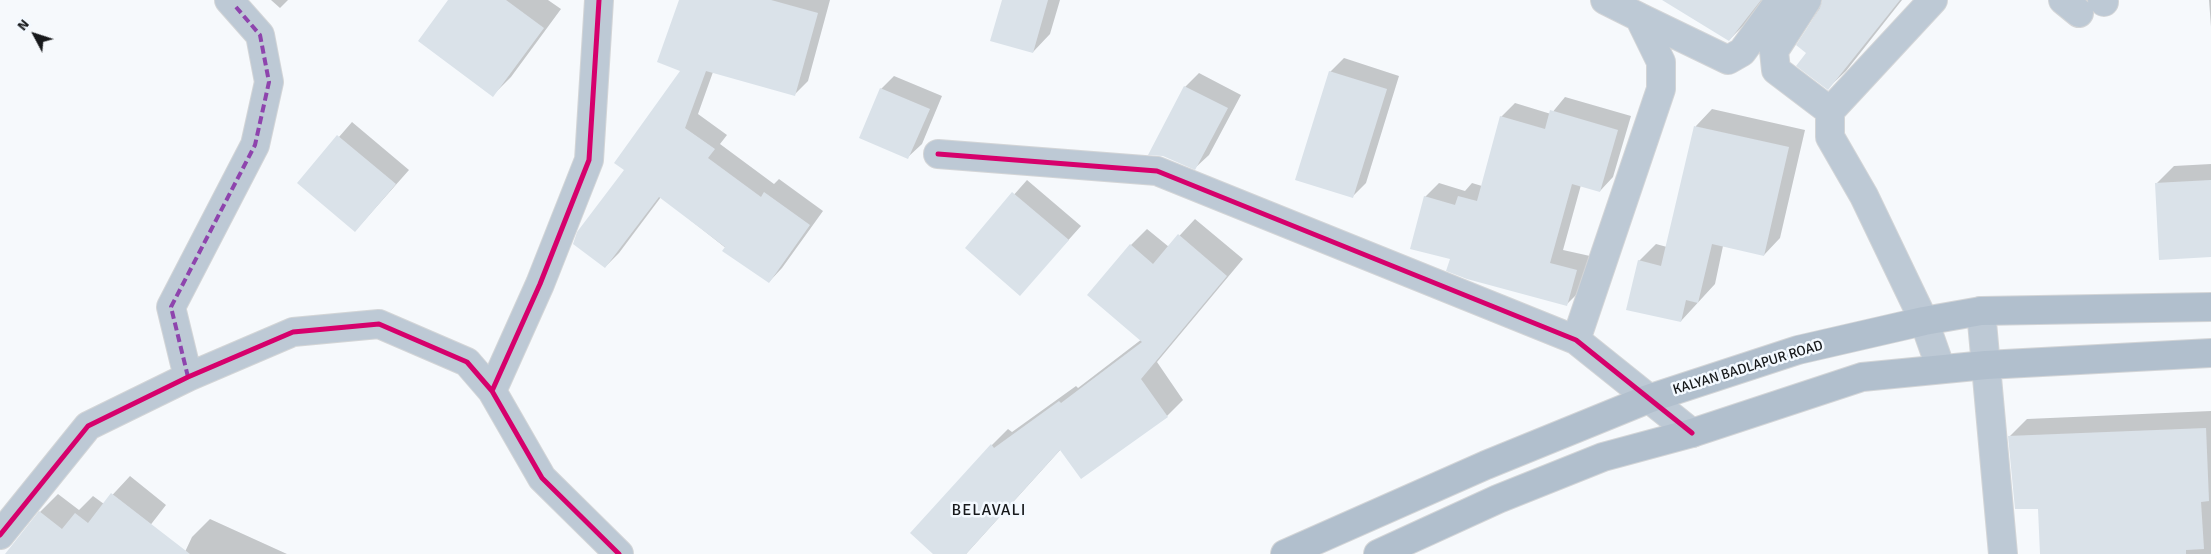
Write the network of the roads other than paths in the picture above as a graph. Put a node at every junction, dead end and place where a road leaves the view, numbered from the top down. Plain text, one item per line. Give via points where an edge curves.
1 (229, 0) edge
2 (600, 0) edge
3 (1606, 0) edge
4 (1780, 0) edge
5 (1807, 0) edge
6 (1933, 0) edge
7 (1639, 17) junction
8 (1830, 111) junction
9 (938, 154) dead end
10 (2211, 307) edge
11 (1982, 311) junction
12 (1924, 321) junction
13 (1576, 340) junction
14 (2211, 353) edge
15 (1986, 365) junction
16 (1941, 368) junction
17 (188, 377) junction
18 (492, 390) junction
19 (1648, 399) junction
20 (1692, 434) junction
21 (1486, 465) junction
22 (1498, 499) junction
23 (0, 535) edge
24 (619, 554) edge
25 (1285, 554) edge
26 (1378, 554) edge
27 (2003, 554) edge

1 - 17 street via 260,34 269,82 255,145 171,307
2 - 18 street via 588,160 540,284
3 - 7 street
4 - 7 street via 1742,52 1728,60
5 - 8 street via 1774,51 1776,70
6 - 8 street
7 - 13 street via 1661,62 1660,89
8 - 12 street via 1830,137 1864,196
9 - 13 street via 1156,171
10 - 11 main road, KALYAN BADLAPUR ROAD
11 - 12 main road, KALYAN BADLAPUR ROAD
11 - 15 street
12 - 16 street
12 - 19 main road, KALYAN BADLAPUR ROAD via 1798,350
13 - 19 street
14 - 15 main road
15 - 16 main road
15 - 27 street
16 - 20 main road via 1862,377
17 - 18 street via 293,332 379,324 467,362
17 - 23 street via 88,426
18 - 24 street via 542,478
19 - 20 street
19 - 21 main road, KALYAN BADLAPUR ROAD
20 - 22 main road via 1603,458
21 - 22 main road
21 - 25 main road, KALYAN BADLAPUR ROAD
22 - 26 main road

